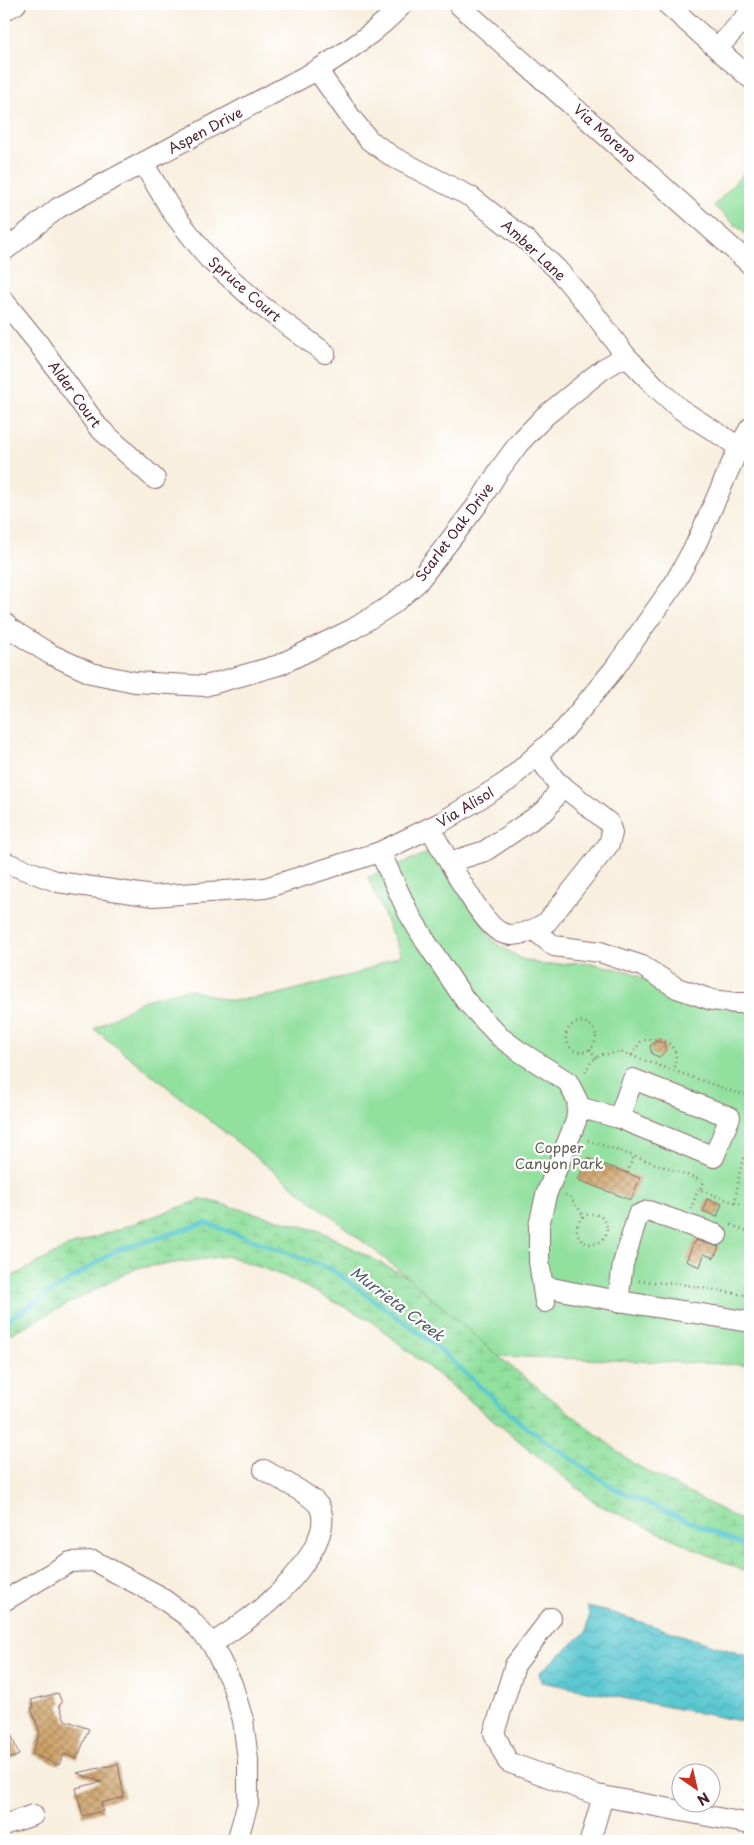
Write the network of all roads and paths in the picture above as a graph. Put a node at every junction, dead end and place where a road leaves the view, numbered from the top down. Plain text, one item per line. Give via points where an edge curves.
1 (16, 4) edge
2 (403, 4) edge
3 (458, 4) edge
4 (666, 4) edge
5 (4, 11) edge
6 (750, 12) edge
7 (718, 48) junction
8 (317, 70) junction
9 (750, 78) edge
10 (143, 163) junction
11 (4, 251) edge
12 (750, 264) edge
13 (4, 301) edge
14 (325, 353) dead end
15 (626, 356) junction
16 (750, 428) edge
17 (739, 447) junction
18 (155, 479) dead end
19 (4, 622) edge
20 (537, 754) junction
21 (562, 785) junction
22 (430, 828) junction
23 (380, 852) junction
24 (4, 862) edge
25 (450, 862) junction
26 (534, 930) junction
27 (750, 1002) edge
28 (590, 1048) junction
29 (632, 1055) junction
30 (596, 1058) junction
31 (674, 1070) junction
32 (585, 1072) dead end
33 (750, 1094) edge
34 (578, 1107) junction
35 (619, 1118) junction
36 (584, 1138) dead end
37 (750, 1140) edge
38 (634, 1156) junction
39 (628, 1173) dead end
40 (700, 1190) junction
41 (561, 1195) dead end
42 (735, 1203) junction
43 (750, 1206) edge
44 (690, 1211) dead end
45 (584, 1216) junction
46 (721, 1229) joint
47 (750, 1232) edge
48 (630, 1281) dead end
49 (750, 1296) edge
50 (618, 1302) junction
51 (750, 1322) edge
52 (264, 1470) dead end
53 (4, 1601) edge
54 (551, 1618) dead end
55 (212, 1644) junction
56 (603, 1796) junction
57 (33, 1815) dead end
58 (750, 1824) edge
59 (4, 1825) edge
60 (237, 1841) edge
61 (590, 1841) edge

1 - 5 street
2 - 8 street, Aspen Drive via 352,49
3 - 12 street, Via Moreno
4 - 7 street
6 - 7 street
7 - 9 street
8 - 10 street, Aspen Drive
8 - 15 street, Amber Lane via 369,140 393,157 471,197 532,245 563,276
10 - 11 street, Aspen Drive via 58,208
10 - 14 street, Spruce Court via 173,213 208,259 259,304
13 - 18 street, Alder Court via 98,427
15 - 17 street, Amber Lane via 680,409
15 - 19 street, Scarlet Oak Drive via 603,369 519,443 478,504 417,583 393,604 353,629 279,665 205,686 135,682 91,673 50,654
16 - 17 street, Via Alisol
17 - 20 street, Via Alisol via 696,544 674,584 614,669 564,730
20 - 21 street
20 - 22 street, Via Alisol via 508,781
21 - 25 street via 546,810 485,851
21 - 26 street via 609,823 612,833 608,844 559,908 547,922
22 - 23 street, Via Alisol
22 - 25 street
23 - 24 street, Via Alisol via 265,888 152,896 58,882
23 - 34 street via 412,920 465,1000 500,1037 568,1082
25 - 26 street via 474,903 500,933 518,935
26 - 27 street via 554,946 600,952 642,966 677,988 712,1000
28 - 28 path via 596,1042 593,1027 584,1022 574,1023 567,1031 568,1044 580,1052
28 - 30 path
29 - 30 path via 610,1052
29 - 31 path
29 - 31 path via 641,1041 662,1040 675,1052
30 - 32 path
31 - 33 path via 737,1093
34 - 35 street
34 - 50 street via 576,1121 546,1195 539,1226 539,1261 544,1294
35 - 35 street via 714,1157 730,1117 633,1079
36 - 38 path
37 - 42 path via 740,1170
38 - 39 path
38 - 40 path via 704,1181
40 - 42 path
40 - 44 path
41 - 45 path via 571,1198
42 - 43 path
45 - 45 path via 577,1227 579,1237 592,1244 602,1241 607,1233 606,1223 595,1215
46 - 47 path
46 - 50 street via 648,1211 638,1215 623,1264
48 - 49 path via 680,1284
50 - 51 street
52 - 55 street via 318,1505 323,1522 317,1540 298,1572 268,1603
53 - 55 street via 70,1562 94,1561 156,1594 188,1617
54 - 56 street via 514,1665 494,1733 508,1762
55 - 60 street via 232,1684 243,1720 248,1760 248,1803
56 - 58 street
56 - 61 street
57 - 59 street

